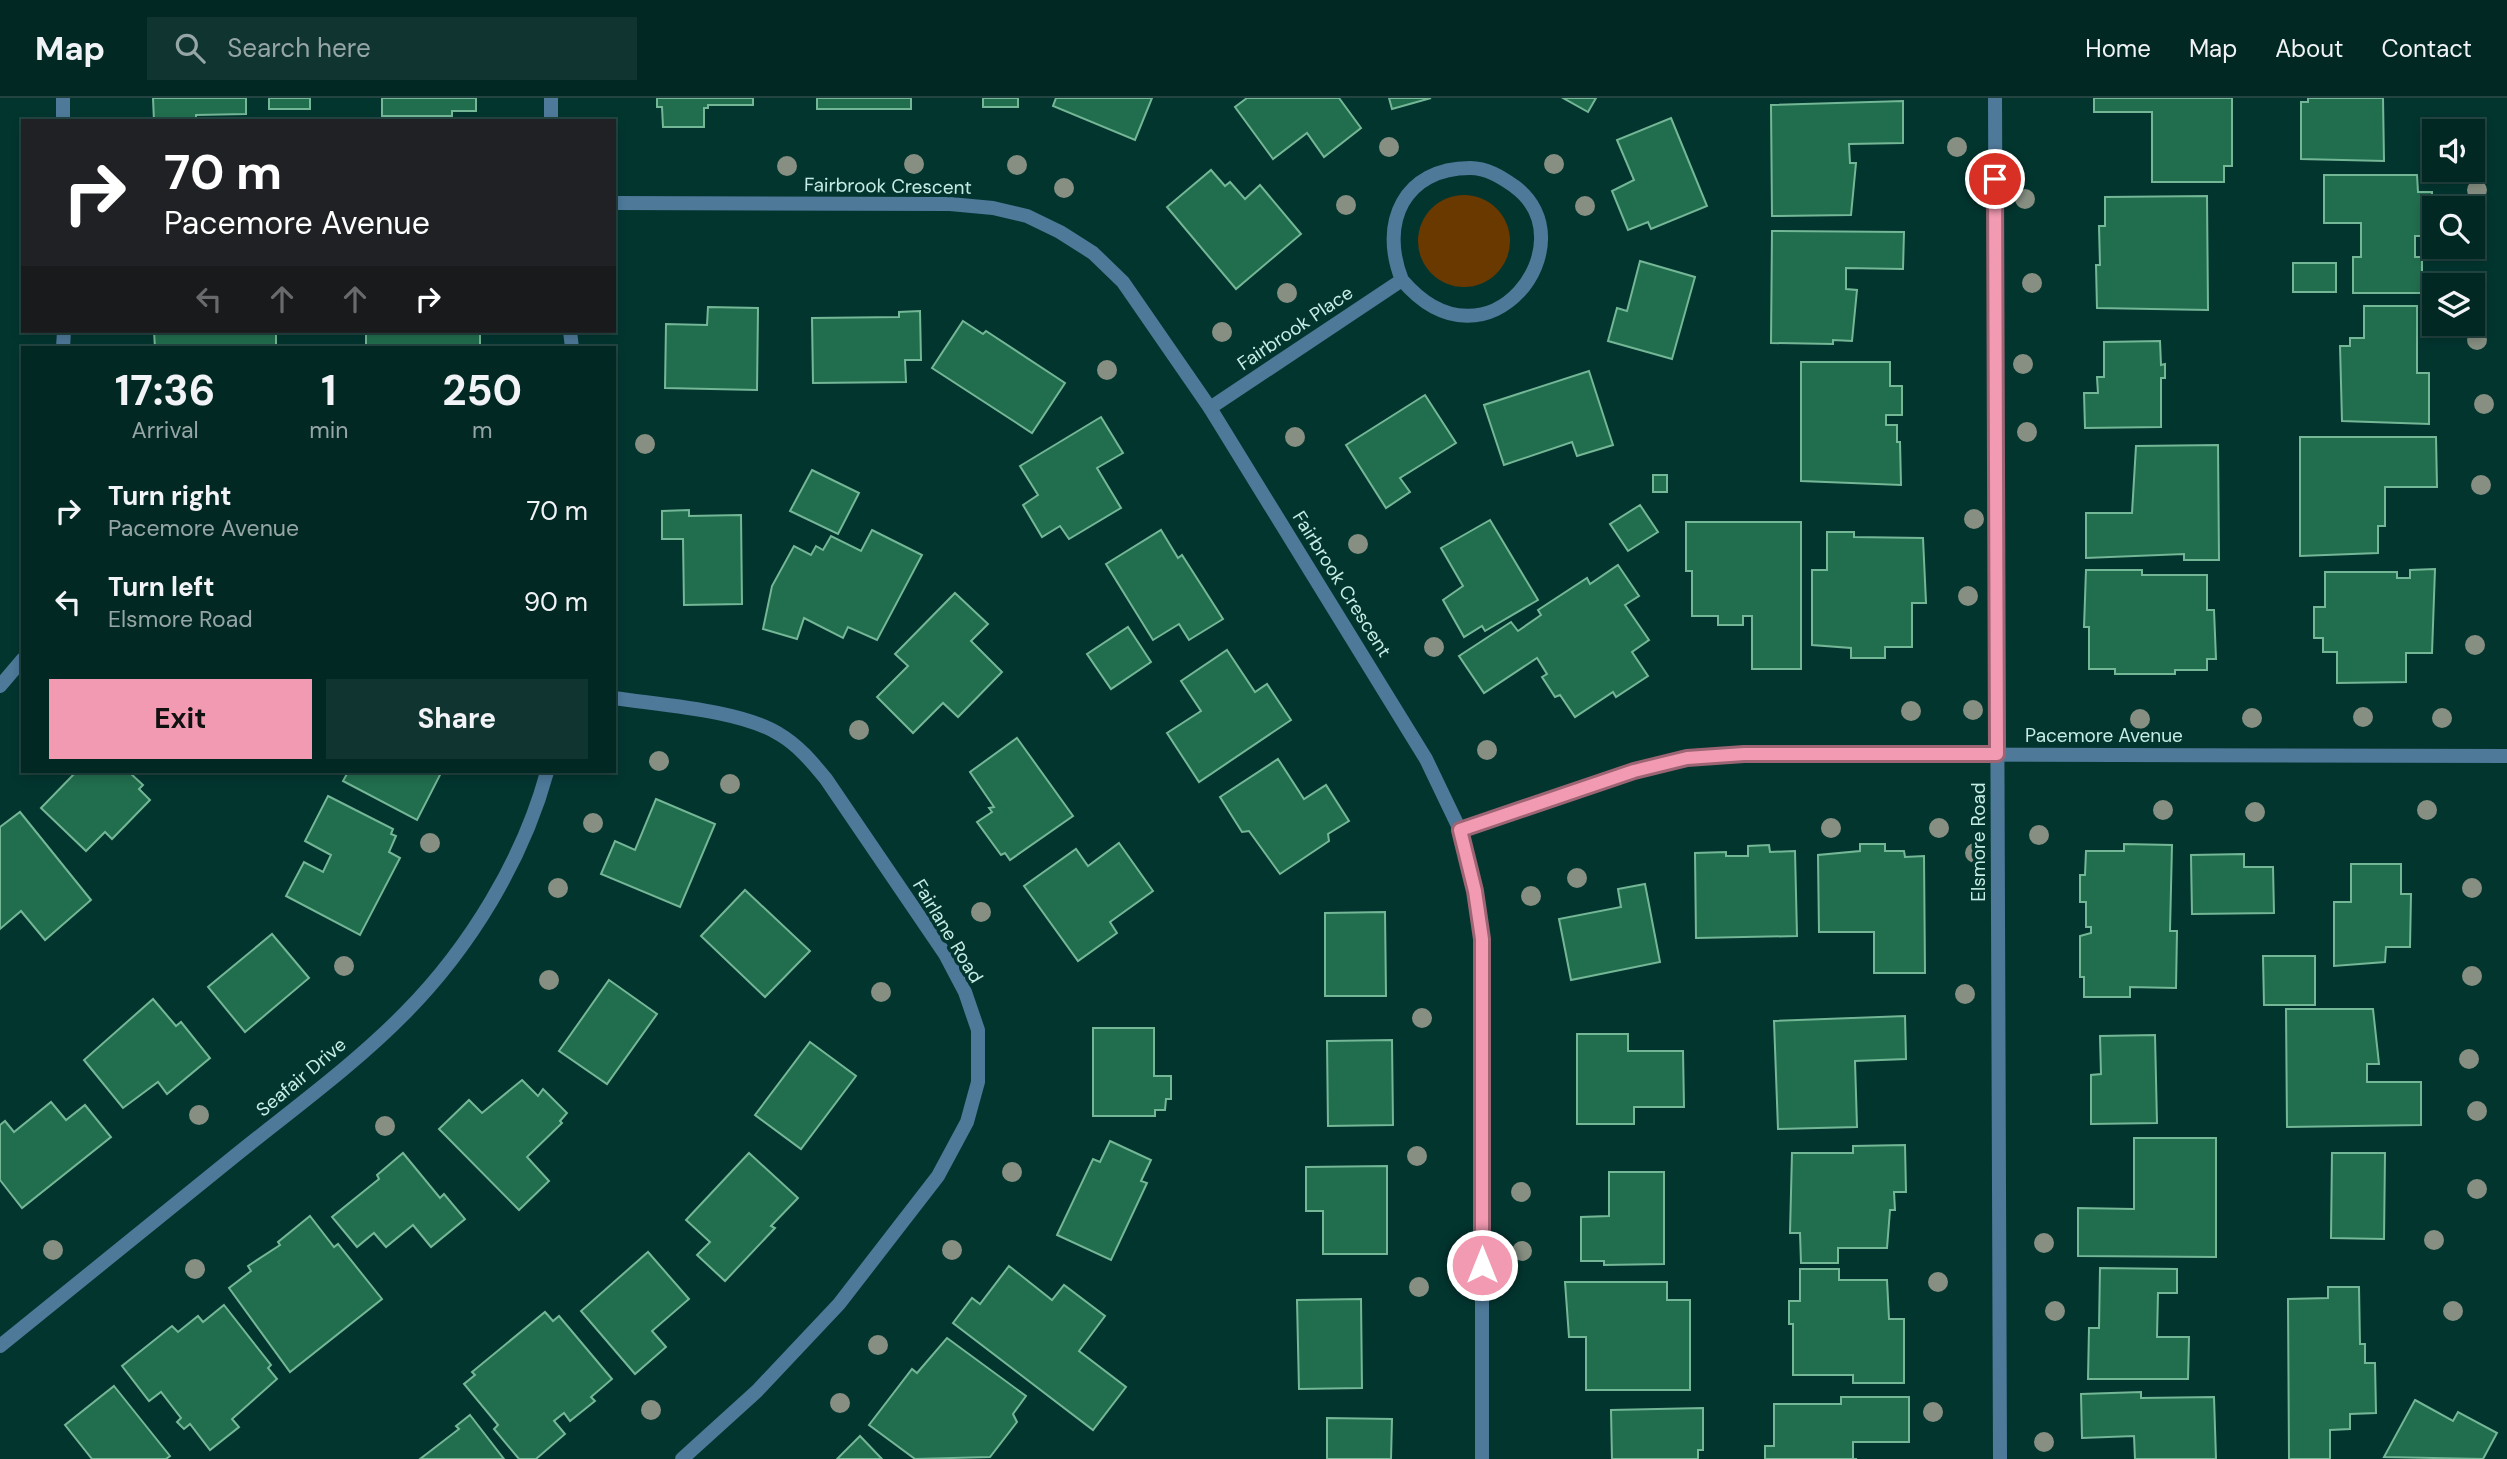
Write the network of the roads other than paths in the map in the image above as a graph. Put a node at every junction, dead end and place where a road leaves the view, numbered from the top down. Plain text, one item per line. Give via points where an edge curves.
1 (63, 98) edge
2 (551, 98) edge
3 (1995, 98) edge
4 (63, 119) edge
5 (551, 119) edge
6 (616, 203) edge
7 (1402, 280) junction
8 (1210, 408) junction
9 (21, 661) edge
10 (0, 686) edge
11 (616, 698) edge
12 (1997, 754) junction
13 (2507, 756) edge
14 (547, 773) edge
15 (1460, 830) junction
16 (0, 1346) edge
17 (682, 1459) edge
18 (1482, 1459) edge
19 (2000, 1459) edge

1 - 4 street
2 - 5 street
3 - 12 street, Elsmore Road
6 - 8 street, Fairbrook Crescent via 950,204 1027,216 1093,253 1124,282
7 - 7 street via 1418,299 1440,312 1464,317 1512,301 1529,282 1539,259 1541,234 1534,210 1520,190 1500,176 1478,169 1454,169 1431,176 1412,191 1398,211 1392,234 1393,258
7 - 8 street, Fairbrook Place
8 - 15 street, Fairbrook Crescent via 1426,759
9 - 10 street
11 - 17 street, Fairlane Road via 739,718 778,733 806,754 945,954 978,1030 978,1082 967,1122 938,1177 839,1304 757,1391
12 - 13 street, Pacemore Avenue
12 - 15 street, Pacemore Avenue via 1687,758 1634,771
12 - 19 street, Elsmore Road
14 - 16 street, Seafair Drive via 519,845 488,907 453,958 406,1012
15 - 18 street, Fairbrook Crescent via 1482,939

